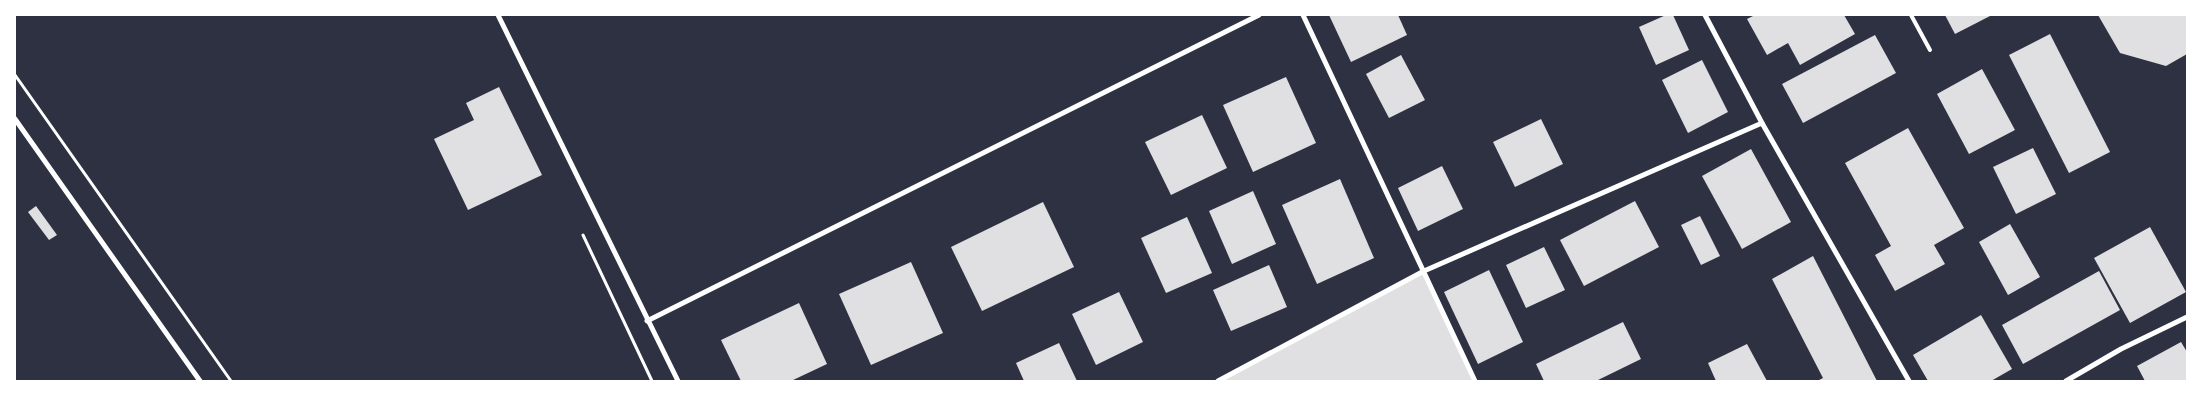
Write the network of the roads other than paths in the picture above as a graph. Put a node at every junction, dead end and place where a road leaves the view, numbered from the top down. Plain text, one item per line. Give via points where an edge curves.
1 (498, 15) edge
2 (1259, 15) edge
3 (1303, 15) edge
4 (1705, 15) edge
5 (1911, 15) edge
6 (1930, 50) dead end
7 (15, 118) edge
8 (1762, 123) junction
9 (1424, 272) junction
10 (2187, 317) edge
11 (647, 321) junction
12 (200, 381) edge
13 (678, 381) edge
14 (1218, 381) edge
15 (1475, 381) edge
16 (1909, 381) edge
17 (2066, 381) edge

1 - 11 street
2 - 11 street
3 - 9 street
4 - 8 street
5 - 6 lane
7 - 12 street
8 - 9 street
8 - 16 street
9 - 14 street
9 - 15 street
10 - 17 street via 2121,349
11 - 13 street

